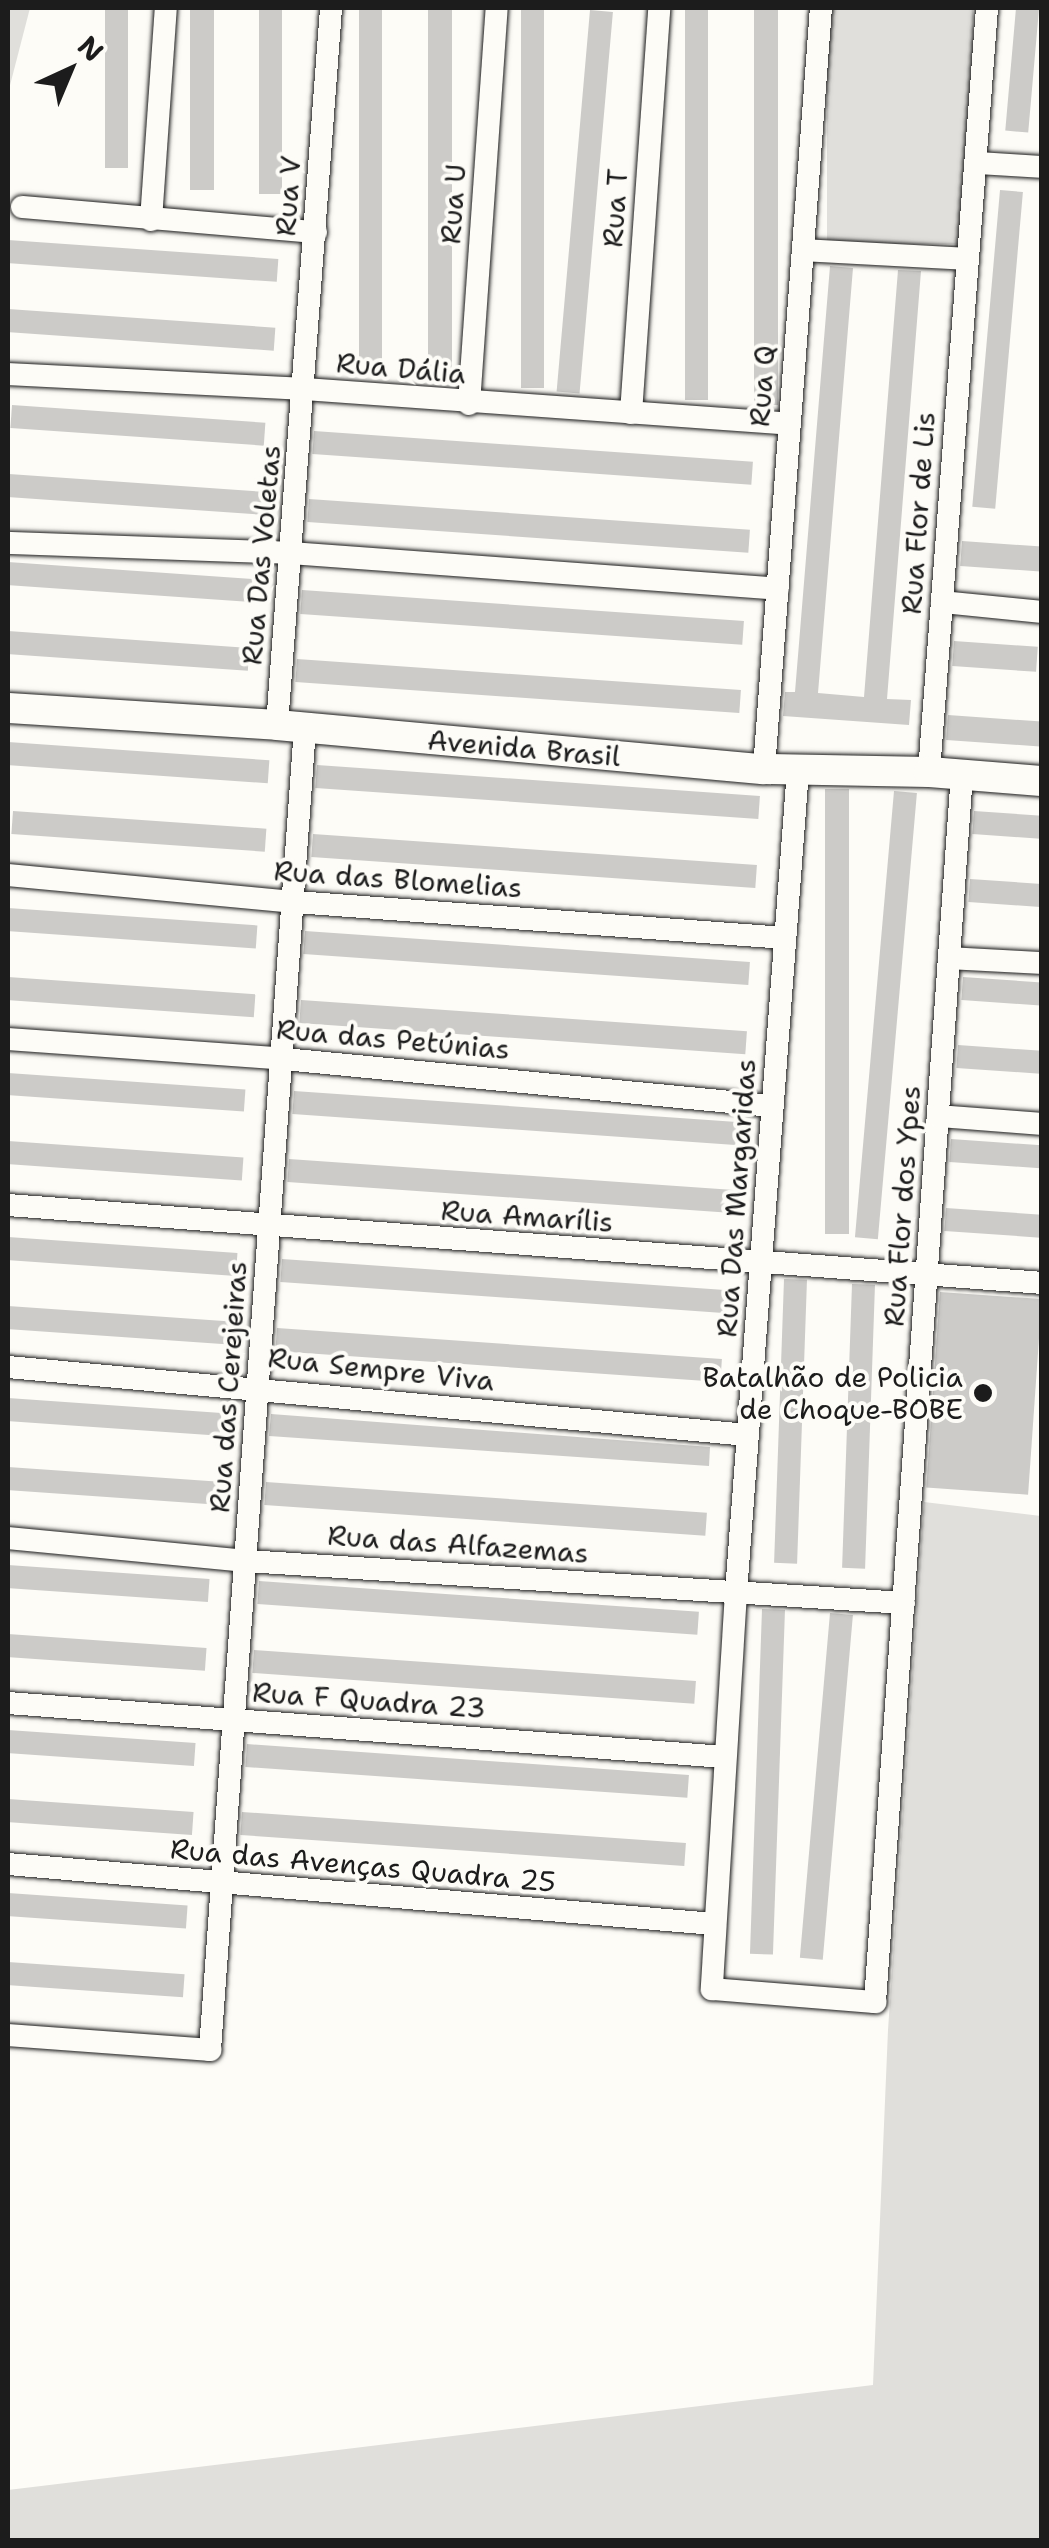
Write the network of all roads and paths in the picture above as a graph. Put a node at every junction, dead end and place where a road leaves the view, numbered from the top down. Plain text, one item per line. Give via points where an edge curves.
1 (166, 8) edge
2 (331, 8) edge
3 (497, 8) edge
4 (660, 8) edge
5 (821, 8) edge
6 (987, 8) edge
7 (977, 163) junction
8 (1042, 167) edge
9 (22, 207) dead end
10 (151, 220) junction
11 (316, 232) junction
12 (803, 250) junction
13 (968, 259) junction
14 (8, 374) edge
15 (305, 389) junction
16 (469, 404) junction
17 (631, 412) junction
18 (790, 424) junction
19 (8, 543) edge
20 (292, 553) junction
21 (778, 589) junction
22 (942, 602) junction
23 (1042, 612) edge
24 (8, 708) edge
25 (291, 727) junction
26 (764, 770) junction
27 (798, 770) junction
28 (929, 772) junction
29 (962, 774) junction
30 (1042, 782) edge
31 (8, 875) edge
32 (294, 902) junction
33 (785, 938) junction
34 (949, 958) junction
35 (1042, 963) edge
36 (8, 1039) edge
37 (284, 1059) junction
38 (773, 1106) junction
39 (938, 1116) junction
40 (1042, 1124) edge
41 (8, 1206) edge
42 (269, 1227) junction
43 (763, 1264) junction
44 (927, 1275) junction
45 (1042, 1283) edge
46 (8, 1367) edge
47 (256, 1387) junction
48 (748, 1435) junction
49 (8, 1538) edge
50 (246, 1560) junction
51 (736, 1592) junction
52 (904, 1603) junction
53 (8, 1703) edge
54 (233, 1720) junction
55 (725, 1757) junction
56 (8, 1864) edge
57 (224, 1883) junction
58 (714, 1924) junction
59 (712, 1989) joint
60 (8, 2035) edge

1 - 10 street
2 - 11 street, Rua V
3 - 16 street, Rua U
4 - 17 street, Rua T
5 - 12 street, Rua Q
6 - 7 street, Rua Flor de Lis
7 - 8 street
7 - 13 street, Rua Flor de Lis
9 - 10 street
10 - 11 street
11 - 15 street, Rua V
12 - 13 street
12 - 18 street, Rua Q
13 - 22 street, Rua Flor de Lis
14 - 15 street, Rua Dália
15 - 16 street, Rua Dália
15 - 20 street, Rua Das Voletas
16 - 17 street, Rua Dália
17 - 18 street, Rua Dália
18 - 21 street, Rua Q
19 - 20 street
20 - 21 street
20 - 25 street, Rua Das Voletas
21 - 26 street, Rua Q
22 - 23 street
22 - 28 street, Rua Flor de Lis
24 - 25 street, Avenida Brasil
25 - 26 street, Avenida Brasil
25 - 32 street, Rua das Cerejeiras
26 - 27 street, Avenida Brasil
27 - 28 street, Avenida Brasil
27 - 33 street, Rua Das Margaridas
28 - 29 street, Avenida Brasil
29 - 30 street, Avenida Brasil
29 - 34 street, Rua Flor dos Ypes
31 - 32 street, Rua das Blomelias
32 - 33 street, Rua das Blomelias
32 - 37 street, Rua das Cerejeiras
33 - 38 street, Rua Das Margaridas
34 - 35 street
34 - 39 street, Rua Flor dos Ypes
36 - 37 street, Rua das Petúnias
37 - 38 street, Rua das Petúnias
37 - 42 street, Rua das Cerejeiras
38 - 43 street, Rua Das Margaridas
39 - 40 street
39 - 44 street, Rua Flor dos Ypes
41 - 42 street, Rua Amarílis
42 - 43 street, Rua Amarílis
42 - 47 street, Rua das Cerejeiras
43 - 44 street, Rua Amarílis
43 - 48 street, Rua Das Margaridas
44 - 45 street, Rua Amarílis
44 - 52 street, Rua Flor dos Ypes
46 - 47 street, Rua Sempre Viva
47 - 48 street, Rua Sempre Viva
47 - 50 street, Rua das Cerejeiras
48 - 51 street, Rua Das Margaridas
49 - 50 street, Rua das Alfazemas
50 - 51 street, Rua das Alfazemas
50 - 54 street, Rua das Cerejeiras
51 - 52 street, Rua das Alfazemas
51 - 55 street, Rua Das Margaridas
52 - 59 street, Rua Flor dos Ypes via 875,2002
53 - 54 street, Rua F Quadra 23
54 - 55 street, Rua F Quadra 23
54 - 57 street, Rua das Cerejeiras
55 - 58 street, Rua Das Margaridas
56 - 57 street, Rua das Avenças Quadra 25
57 - 58 street, Rua das Avenças Quadra 25
57 - 60 street, Rua das Cerejeiras via 210,2050
58 - 59 street, Rua Das Margaridas

